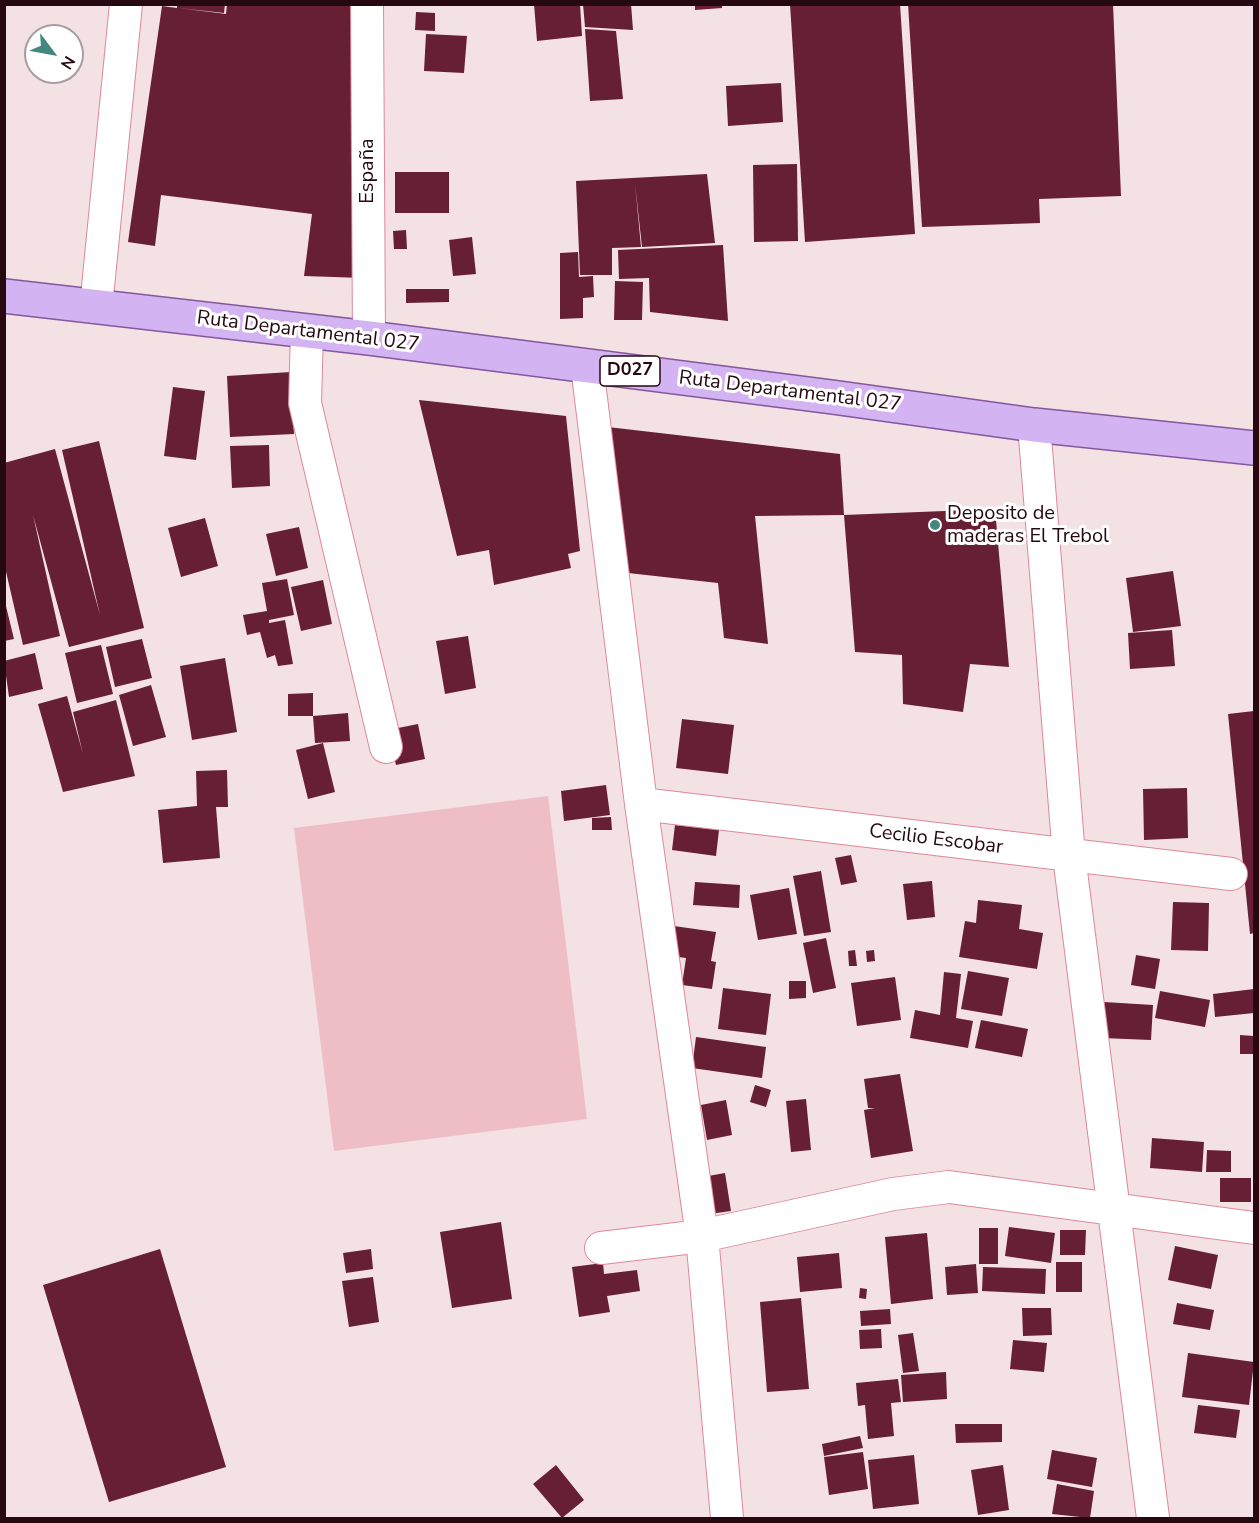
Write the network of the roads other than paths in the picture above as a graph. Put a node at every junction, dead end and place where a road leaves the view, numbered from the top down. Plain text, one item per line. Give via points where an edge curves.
1 (126, 4) edge
2 (367, 4) edge
3 (4, 296) edge
4 (96, 307) junction
5 (307, 331) junction
6 (369, 338) junction
7 (588, 366) junction
8 (1034, 425) junction
9 (1254, 448) edge
10 (386, 747) dead end
11 (641, 804) junction
12 (1069, 856) junction
13 (1231, 874) dead end
14 (1113, 1207) junction
15 (1254, 1228) edge
16 (702, 1236) junction
17 (601, 1248) dead end
18 (726, 1518) edge
19 (1152, 1518) edge

1 - 4 street
2 - 6 street, España
3 - 4 main road, Ruta Departamental 027 / D027
4 - 5 main road, Ruta Departamental 027 / D027
5 - 6 main road, Ruta Departamental 027 / D027
5 - 10 street via 305,403
6 - 7 main road, Ruta Departamental 027 / D027
7 - 8 main road, Ruta Departamental 027 / D027
7 - 11 street
8 - 9 main road, Ruta Departamental 027 / D027
8 - 12 street
11 - 12 street, Cecilio Escobar
11 - 16 street
12 - 13 street, Cecilio Escobar
12 - 14 street
14 - 15 street
14 - 16 street via 949,1187 892,1194
14 - 19 street
16 - 17 street
16 - 18 street

